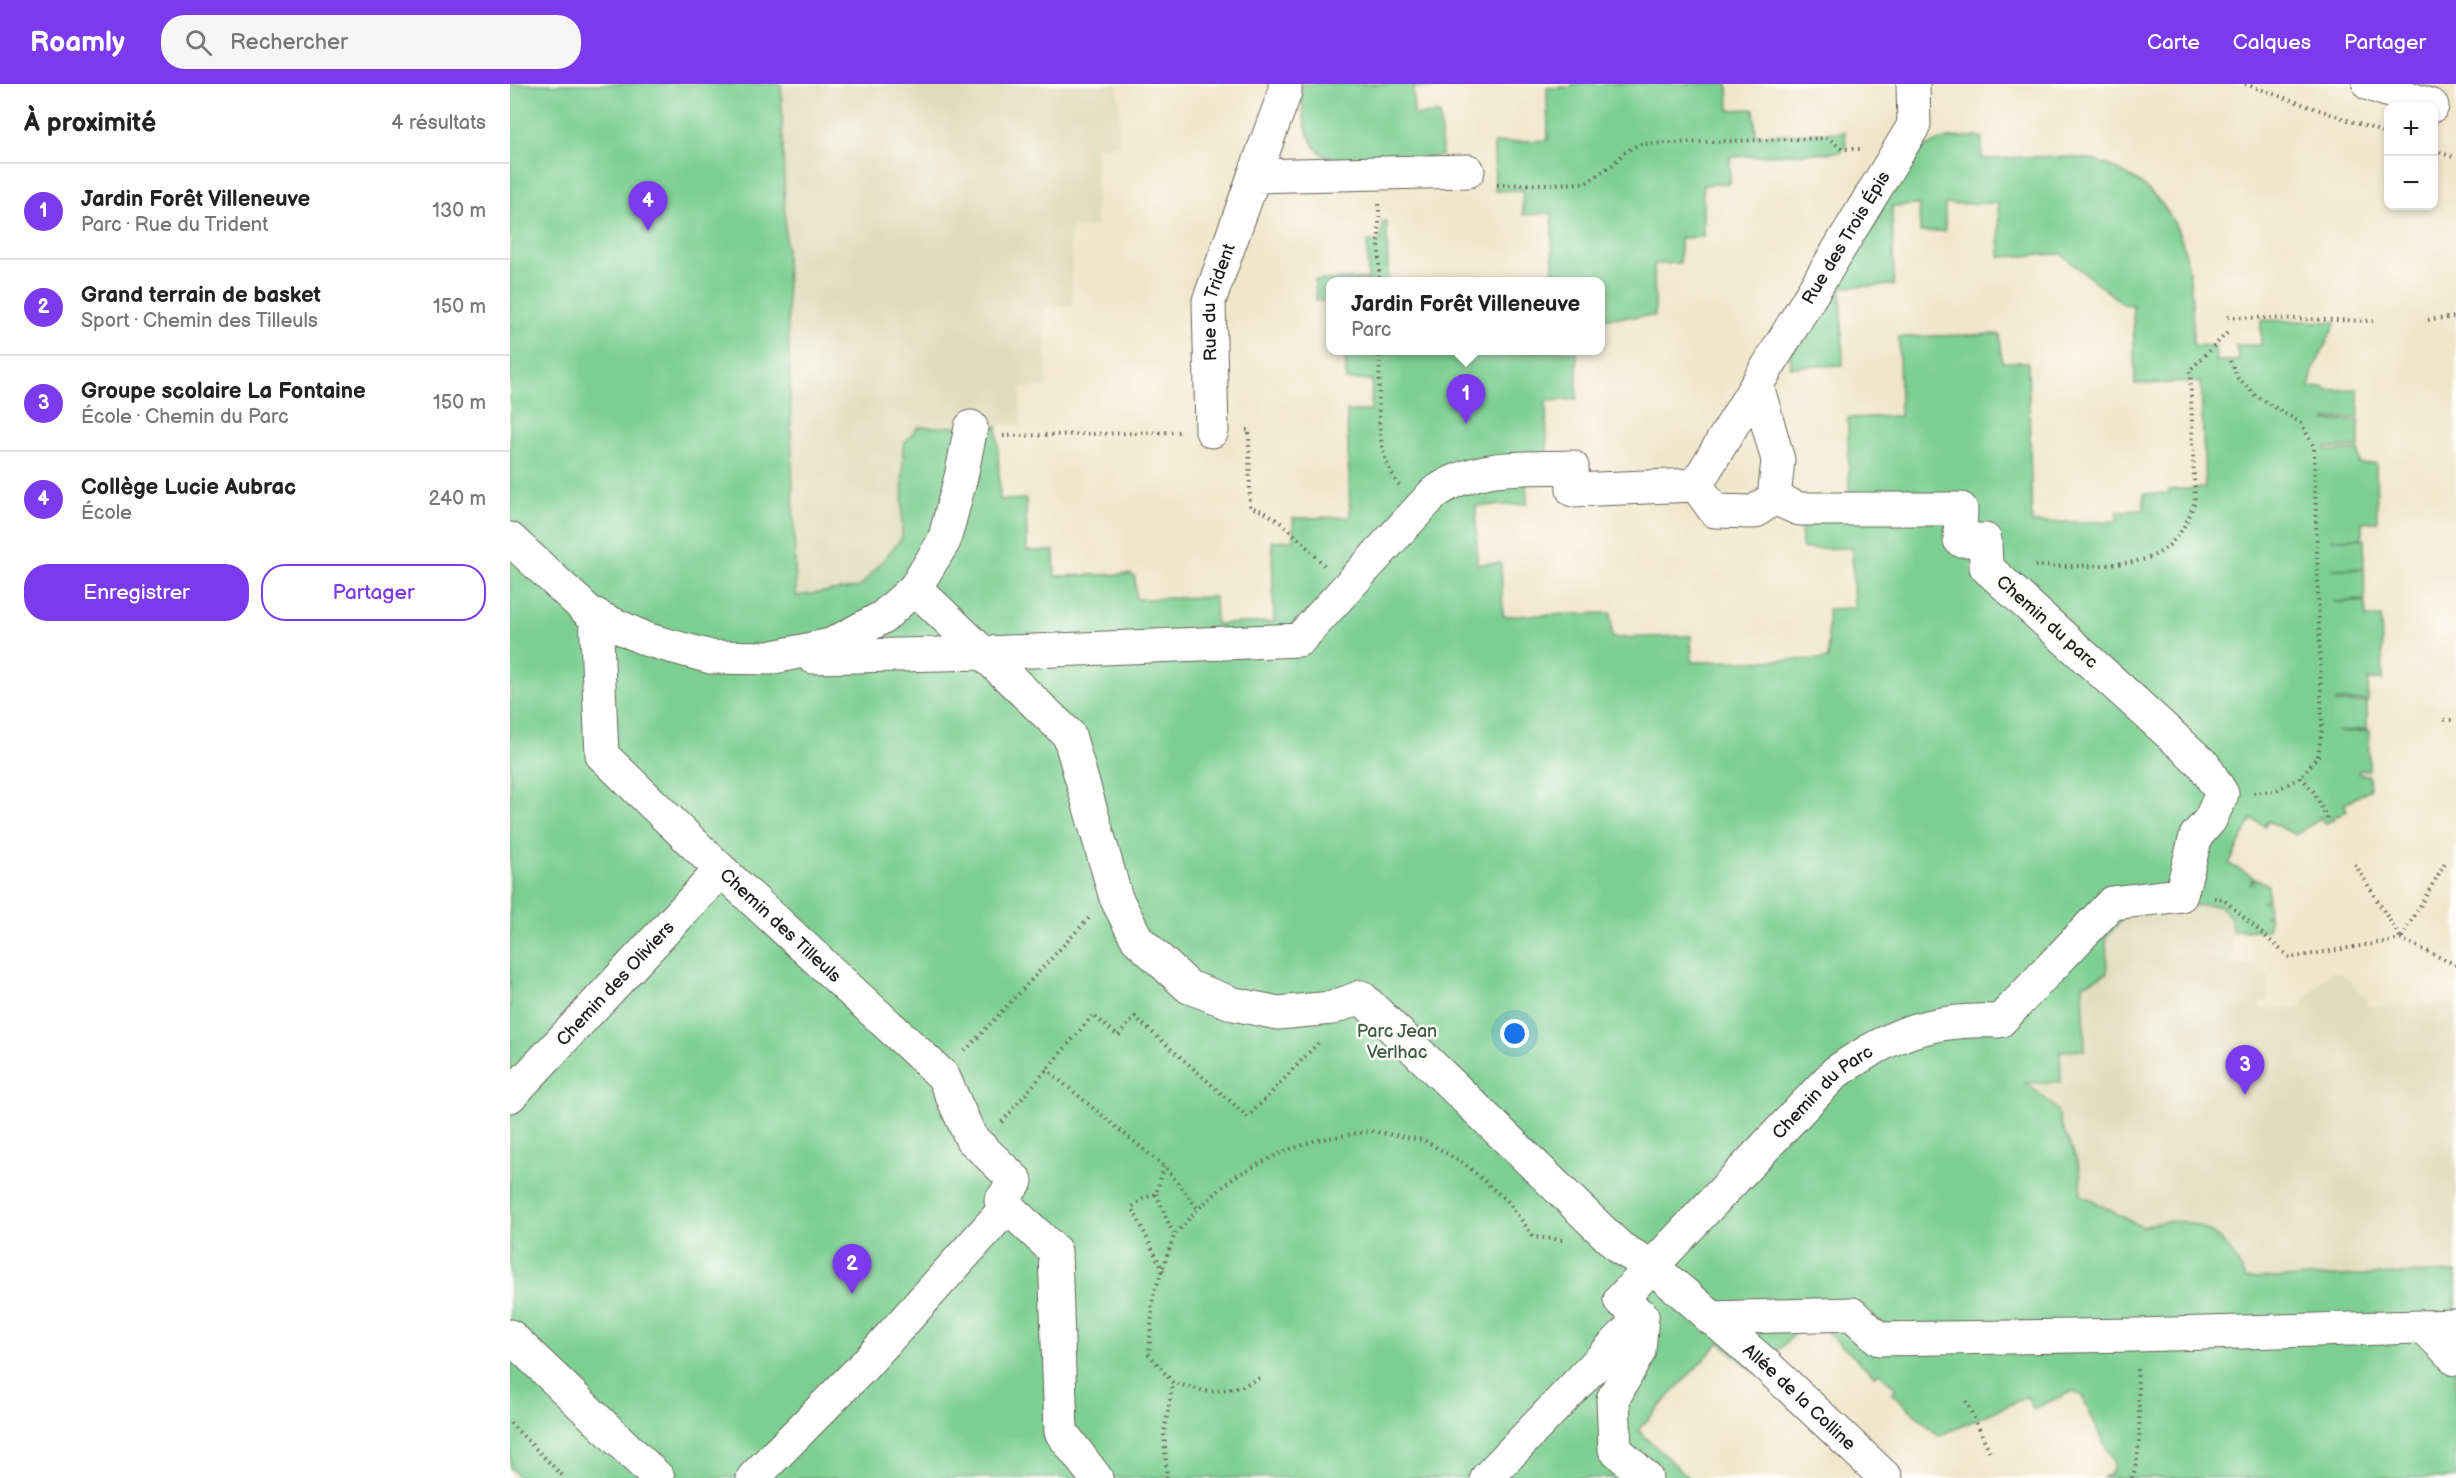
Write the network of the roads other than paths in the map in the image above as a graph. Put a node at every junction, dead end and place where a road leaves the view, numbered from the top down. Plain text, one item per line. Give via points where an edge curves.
1 (1285, 84) edge
2 (1913, 84) edge
3 (2369, 84) edge
4 (2419, 102) edge
5 (2438, 109) edge
6 (2456, 115) edge
7 (1468, 170) road end
8 (1254, 176) junction
9 (1757, 385) junction
10 (1212, 431) road end
11 (970, 432) road end
12 (1696, 485) junction
13 (1774, 498) junction
14 (510, 539) edge
15 (915, 588) junction
16 (594, 615) junction
17 (983, 653) junction
18 (769, 658) junction
19 (721, 870) junction
20 (2181, 895) joint
21 (510, 1096) edge
22 (1007, 1207) junction
23 (1651, 1266) junction
24 (1642, 1316) junction
25 (1710, 1318) junction
26 (2456, 1326) edge
27 (2424, 1327) junction
28 (510, 1336) edge
29 (2456, 1359) edge
30 (658, 1478) edge
31 (753, 1478) edge
32 (1096, 1478) edge
33 (1487, 1478) edge
34 (1646, 1478) edge
35 (1886, 1478) edge

1 - 8 street, Rue du Trident
2 - 9 street, Rue des Trois Épis via 1914,125
3 - 4 street
5 - 6 street
7 - 8 street
8 - 10 street, Rue du Trident via 1209,301
9 - 12 street, Rue des Trois Épis
9 - 13 street via 1778,460
11 - 15 street via 944,541
12 - 13 street via 1715,511 1754,512
12 - 17 street via 1573,489 1572,467 1490,469 1449,482 1434,493 1299,640
13 - 20 street, Chemin du parc via 1799,509 1961,509 1960,540 1985,540 1986,567 2204,765 2222,794 2210,820 2196,836
14 - 16 street
15 - 17 street
15 - 18 street via 883,616 831,645
16 - 18 street via 648,640 711,657
16 - 19 street, Chemin des Tilleuls via 602,755
17 - 18 street
17 - 23 street, Allée de la Colline via 1069,735 1116,898 1137,939 1190,987 1234,1004 1278,1013 1332,1008 1361,997 1620,1248
19 - 21 street, Chemin des Oliviers
19 - 22 street, Chemin des Tilleuls via 943,1076 970,1138 1016,1181 1001,1201
20 - 23 street, Chemin du Parc via 2112,903 2000,1021 1956,1020 1926,1025 1866,1052 1836,1072
22 - 31 street via 861,1369
22 - 32 street via 1055,1251 1061,1432
23 - 24 street, Chemin du Parc via 1620,1300
23 - 25 street, Allée de la Colline
24 - 33 street
24 - 34 street via 1639,1351 1613,1399 1615,1449
25 - 27 street via 1852,1314 1879,1339
25 - 35 street, Allée de la Colline
26 - 27 street
27 - 29 street
28 - 30 street

